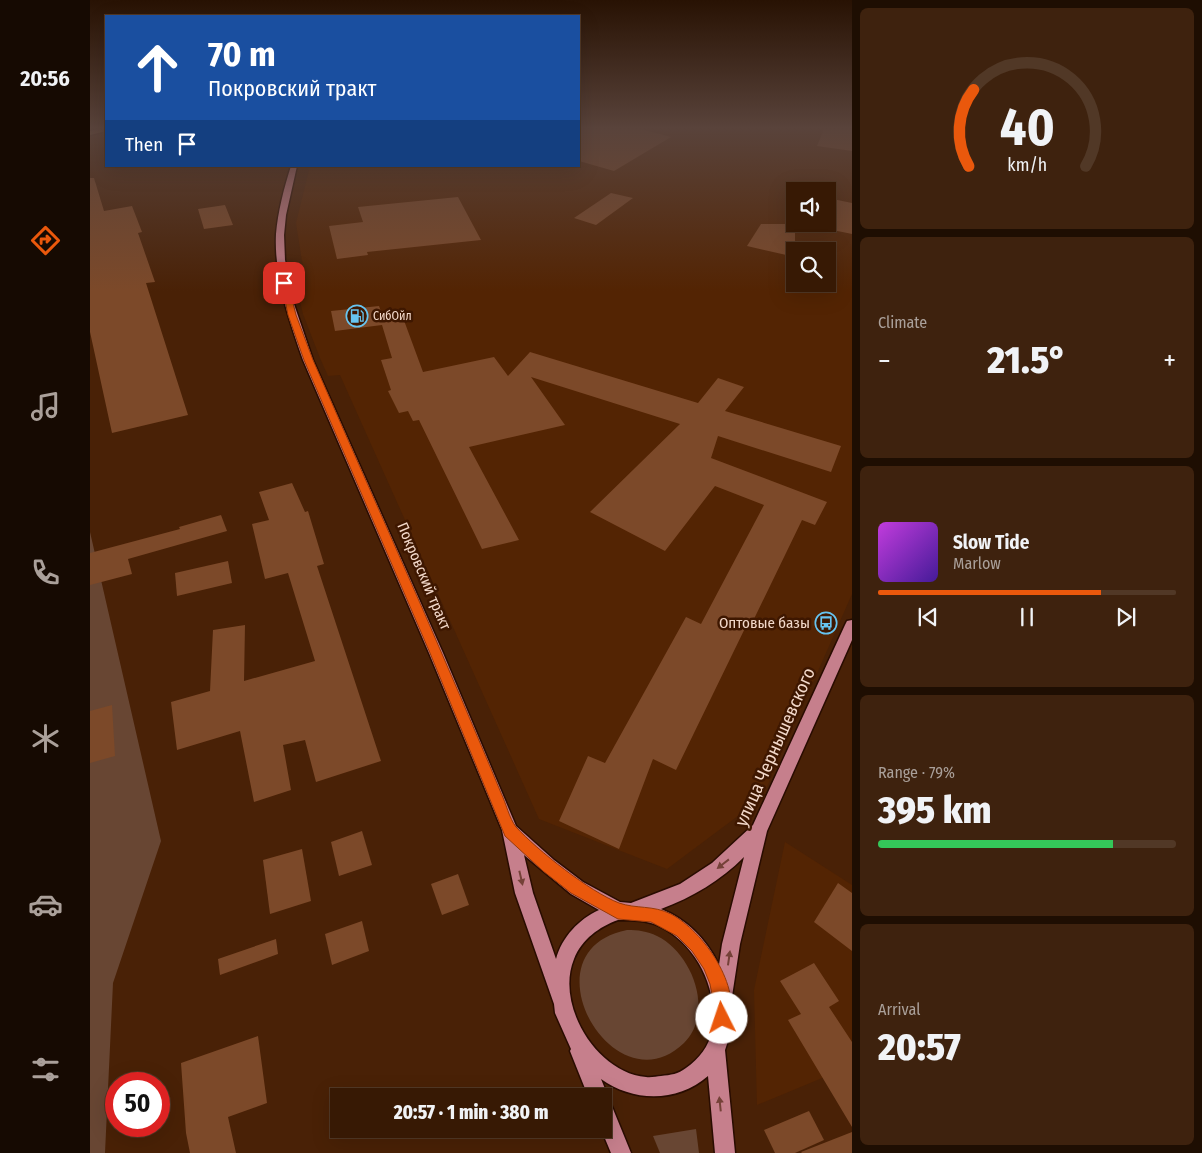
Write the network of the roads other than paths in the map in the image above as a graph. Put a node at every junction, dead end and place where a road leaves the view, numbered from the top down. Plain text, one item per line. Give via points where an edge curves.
1 (290, 183) edge
2 (852, 625) edge
3 (510, 830) junction
4 (759, 832) junction
5 (624, 911) junction
6 (562, 999) junction
7 (722, 1006) junction
8 (574, 1038) junction
9 (715, 1050) junction
10 (595, 1088) edge
11 (612, 1131) edge
12 (621, 1153) edge
13 (725, 1153) edge

1 - 3 main road, Покровский тракт via 279,245 292,315 308,360
2 - 4 main road, улица Чернышевского
3 - 5 main road via 577,888
3 -> 6 main road, Покровский тракт via 524,893
4 -> 5 main road via 703,880 670,898
7 -> 4 main road, улица Чернышевского via 731,944
5 - 6 main road via 596,920 572,945 561,979
5 - 7 main road via 651,914 666,920 698,945 710,963
6 - 8 main road
7 - 9 main road via 721,1029
8 - 9 main road via 602,1070 622,1082 644,1088 666,1087 686,1080 702,1068
8 - 10 main road
13 -> 9 main road
11 - 12 main road

